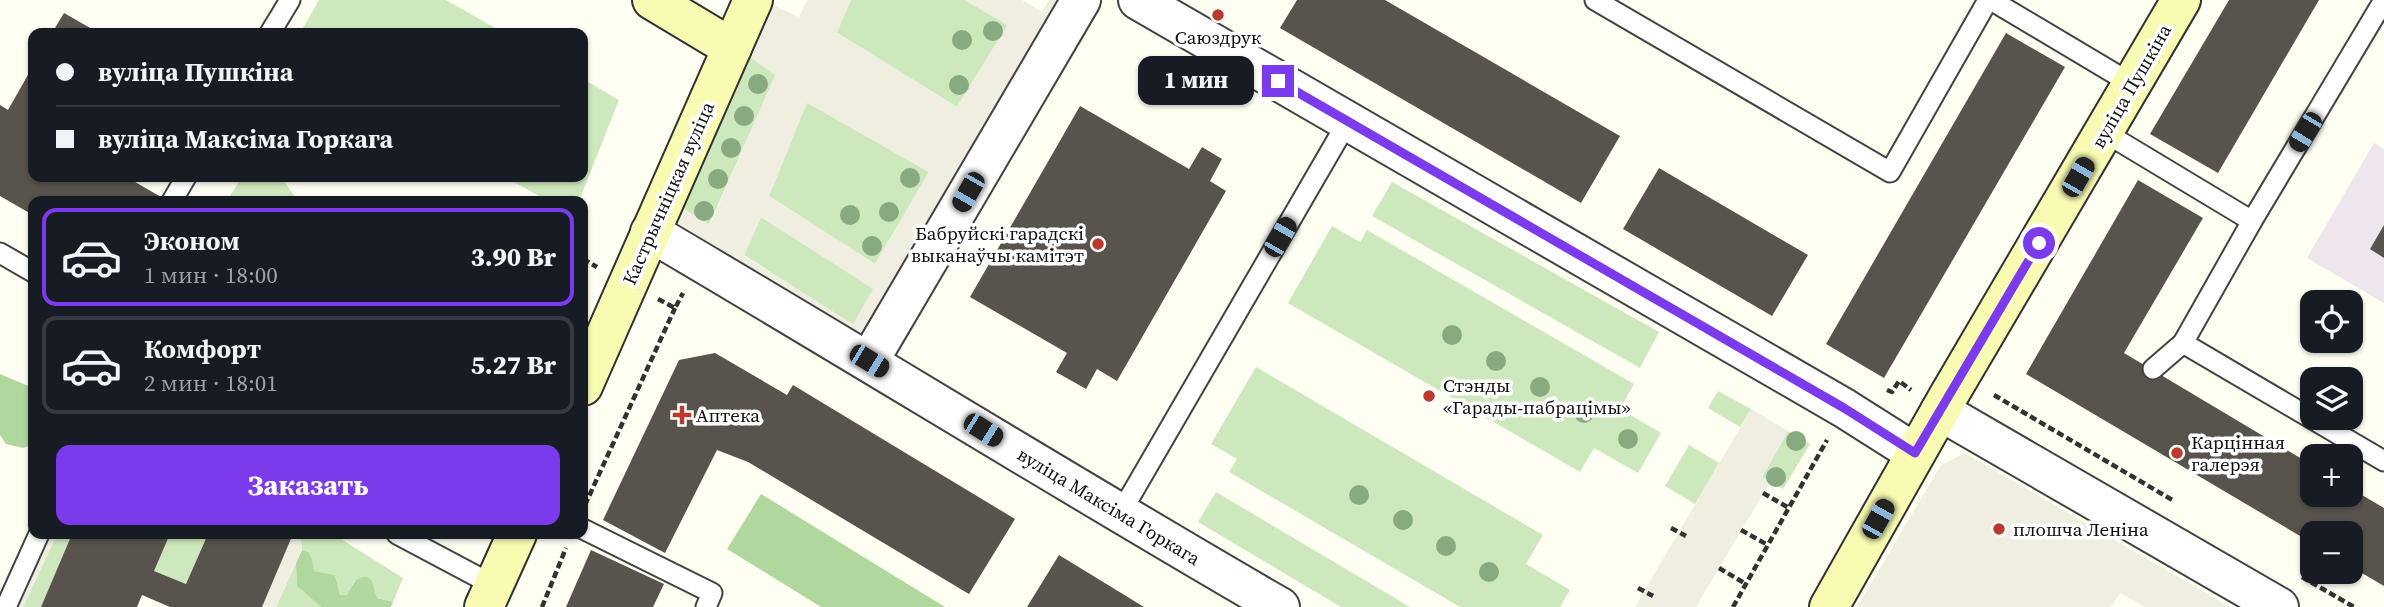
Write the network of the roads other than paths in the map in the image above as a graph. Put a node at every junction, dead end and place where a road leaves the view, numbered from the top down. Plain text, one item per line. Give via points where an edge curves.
1 (290, 0) edge
2 (652, 0) edge
3 (752, 0) edge
4 (1081, 0) edge
5 (1138, 0) edge
6 (1595, 0) edge
7 (1989, 0) edge
8 (2181, 0) edge
9 (2384, 0) edge
10 (273, 28) edge
11 (732, 48) junction
12 (2132, 84) junction
13 (1348, 121) junction
14 (2104, 132) junction
15 (2252, 221) junction
16 (650, 232) junction
17 (0, 253) edge
18 (28, 269) edge
19 (2183, 343) junction
20 (869, 361) junction
21 (2153, 369) dead end
22 (588, 375) edge
23 (1928, 402) junction
24 (1915, 453) junction
25 (2384, 461) edge
26 (1119, 514) junction
27 (588, 531) edge
28 (37, 539) edge
29 (404, 539) edge
30 (515, 539) edge
31 (488, 596) edge
32 (6, 607) edge
33 (706, 607) edge
34 (1280, 607) edge
35 (1829, 607) edge
36 (2279, 607) edge

1 - 10 lane
2 - 11 main road
3 - 11 main road, Кастрычніцкая вуліца
4 - 20 street
5 - 13 street
6 - 7 lane via 1891,172
7 - 12 lane
8 - 12 main road, вуліца Пушкіна
9 - 15 lane
11 - 16 main road, Кастрычніцкая вуліца
12 - 14 main road, вуліца Пушкіна
13 - 24 street
13 - 26 lane
14 - 15 lane
14 - 23 main road, вуліца Пушкіна
15 - 19 lane
16 - 20 street, вуліца Максіма Горкага
16 - 22 main road, Кастрычніцкая вуліца
17 - 18 lane
19 - 21 lane
19 - 25 lane
20 - 26 street, вуліца Максіма Горкага
23 - 24 main road, вуліца Пушкіна
23 - 36 street
24 - 35 main road, вуліца Пушкіна
26 - 34 street, вуліца Максіма Горкага
27 - 33 lane via 712,593
28 - 32 lane
29 - 31 lane
30 - 31 main road

